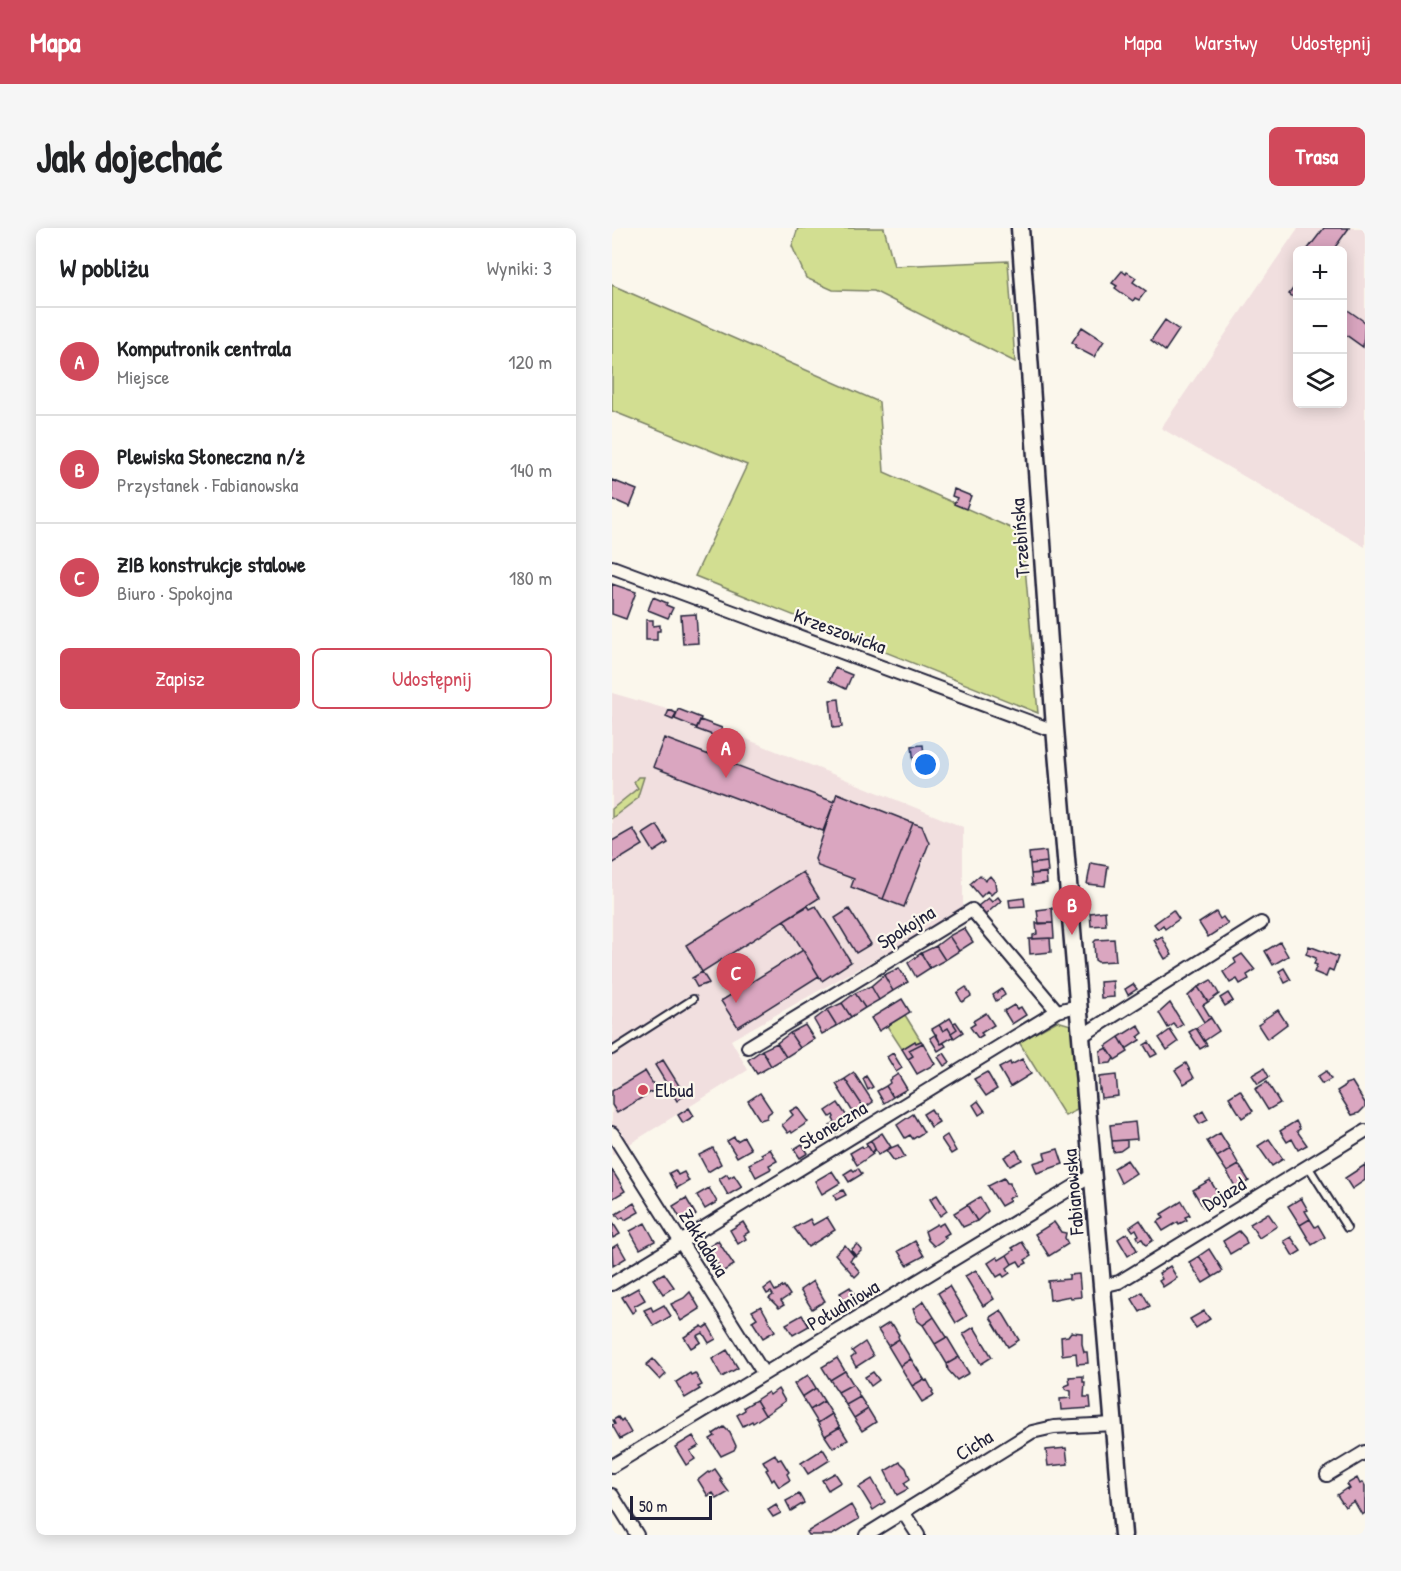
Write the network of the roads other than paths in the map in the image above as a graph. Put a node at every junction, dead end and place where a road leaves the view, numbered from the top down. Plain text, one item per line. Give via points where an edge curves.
1 (1020, 228) edge
2 (612, 567) edge
3 (1055, 728) junction
4 (1065, 846) joint
5 (1261, 923) dead end
6 (693, 999) dead end
7 (1077, 1006) junction
8 (1057, 1011) junction
9 (1080, 1037) junction
10 (748, 1047) dead end
11 (612, 1051) edge
12 (1365, 1131) edge
13 (612, 1134) edge
14 (1308, 1166) junction
15 (1093, 1175) junction
16 (1347, 1228) dead end
17 (680, 1242) junction
18 (612, 1284) edge
19 (1102, 1286) junction
20 (764, 1374) junction
21 (1114, 1424) junction
22 (1365, 1452) edge
23 (612, 1467) edge
24 (1327, 1475) dead end
25 (612, 1496) edge
26 (903, 1512) junction
27 (637, 1535) edge
28 (866, 1535) edge
29 (918, 1535) edge
30 (1123, 1535) edge

1 - 3 street, Trzebińska
2 - 3 street, Krzeszowicka via 1046,728
3 - 4 street, Trzebińska
4 - 7 street, Fabianowska
5 - 9 street
6 - 11 lane
7 - 8 street, Słoneczna
7 - 9 street, Fabianowska
8 - 10 street, Spokojna via 972,910
8 - 17 street, Słoneczna
9 - 15 street, Fabianowska
12 - 14 street, Dojazd
13 - 17 street, Zakładowa
14 - 16 lane
14 - 19 street, Dojazd via 1119,1282
15 - 19 street, Fabianowska
15 - 20 street, Południowa
17 - 18 street, Słoneczna
17 - 20 street, Zakładowa
19 - 21 street, Fabianowska
20 - 23 street, Południowa
21 - 26 street, Cicha via 1032,1432
21 - 30 street, Fabianowska
22 - 24 street
25 - 27 street
26 - 28 street, Cicha
26 - 29 street

